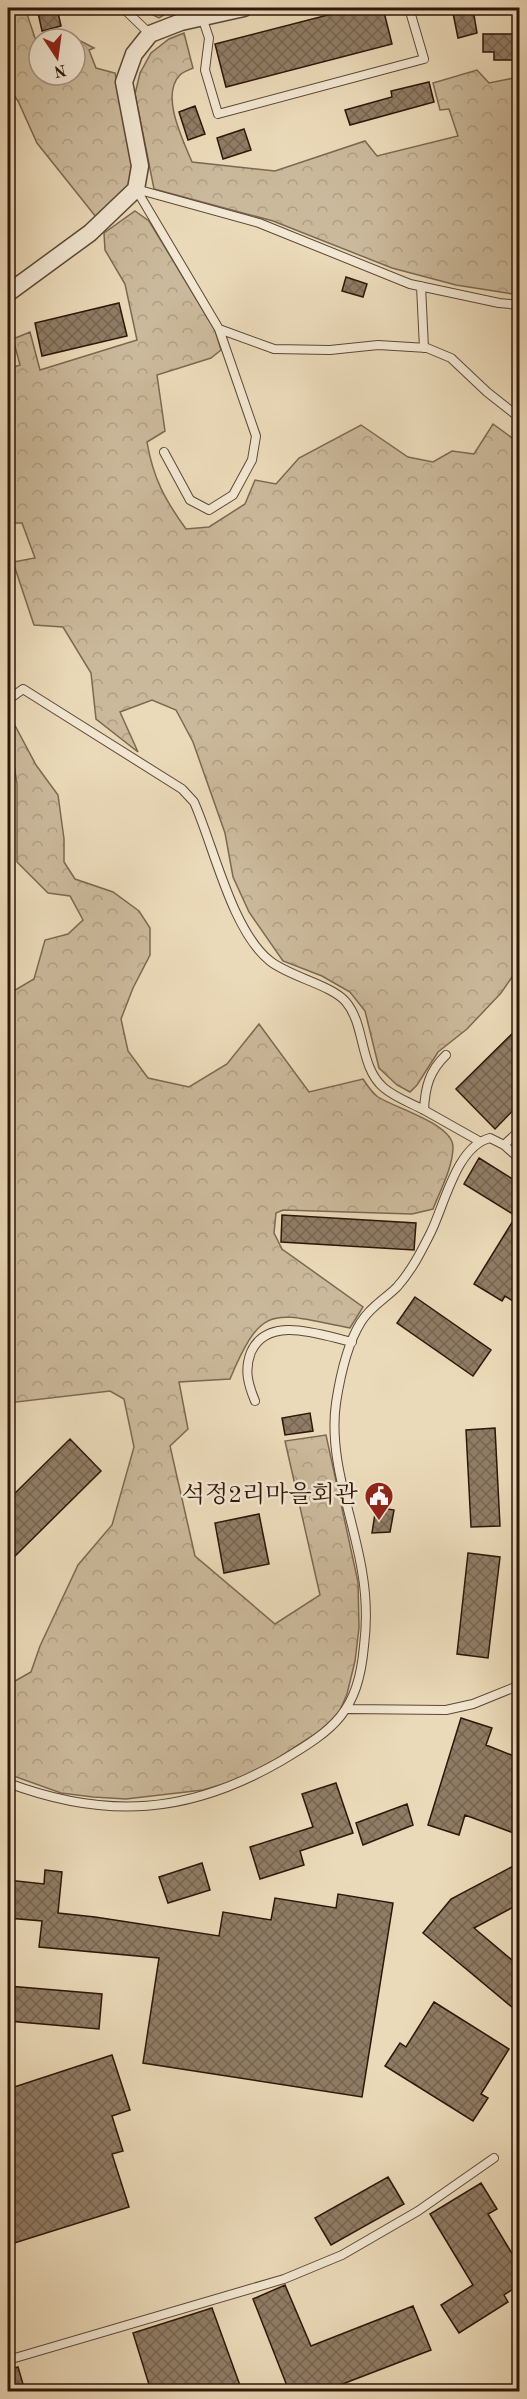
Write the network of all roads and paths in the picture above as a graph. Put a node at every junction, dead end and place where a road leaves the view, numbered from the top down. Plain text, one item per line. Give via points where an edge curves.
1 (123, 8) edge
2 (244, 8) edge
3 (410, 8) edge
4 (202, 17) junction
5 (150, 34) junction
6 (136, 189) junction
7 (421, 286) junction
8 (8, 292) edge
9 (519, 305) edge
10 (219, 329) junction
11 (424, 348) junction
12 (519, 418) edge
13 (164, 452) dead end
14 (8, 700) edge
15 (8, 795) edge
16 (8, 879) edge
17 (446, 1055) dead end
18 (424, 1110) junction
19 (519, 1130) edge
20 (479, 1141) junction
21 (504, 1145) junction
22 (519, 1159) edge
23 (352, 1342) junction
24 (255, 1401) dead end
25 (519, 1685) edge
26 (348, 1709) junction
27 (8, 1783) edge
28 (494, 2158) dead end
29 (8, 2360) edge

1 - 5 lane
2 - 4 street
3 - 4 lane via 424,59 218,114 205,70 210,38
4 - 5 street
5 - 6 street via 134,54 124,82 140,166
6 - 7 lane via 259,224
6 - 8 street via 90,233
6 - 10 lane
7 - 9 lane
7 - 11 lane
10 - 11 lane via 274,349 330,350 378,345
10 - 13 lane via 256,436 252,460 233,495 209,510 190,500
11 - 12 lane via 451,358
14 - 18 lane via 22,689 182,789 194,802 229,896 259,949 284,970 344,999 353,1011 374,1076 382,1087
15 - 16 lane
17 - 18 lane via 430,1075
18 - 20 lane
19 - 21 lane
20 - 21 lane via 490,1138
20 - 23 lane via 459,1166 416,1264 372,1308
21 - 22 lane
23 - 24 lane via 307,1331 267,1334 254,1347 247,1363 247,1380
23 - 26 lane via 336,1404 335,1438 362,1571 365,1610 359,1676
25 - 26 lane via 473,1704 446,1710
26 - 27 lane via 328,1731 265,1770 236,1785 174,1804 94,1806 65,1802
28 - 29 lane via 418,2211 342,2255 284,2279

